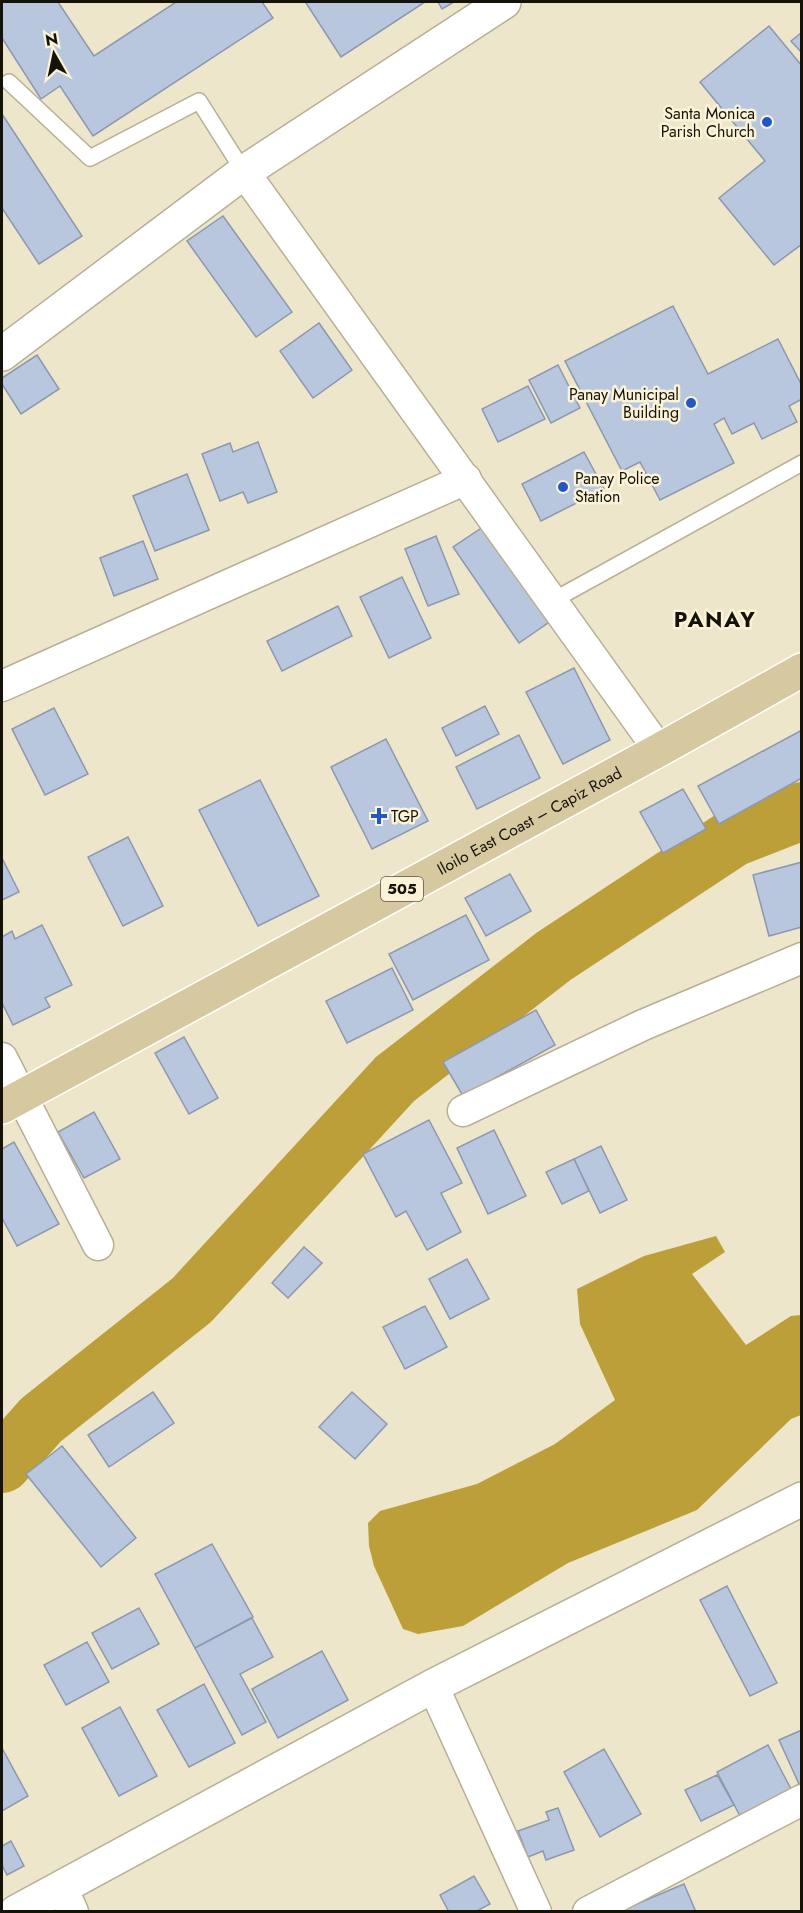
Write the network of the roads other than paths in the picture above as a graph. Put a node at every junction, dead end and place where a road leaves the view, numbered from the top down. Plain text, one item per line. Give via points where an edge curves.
1 (504, 2) edge
2 (9, 82) dead end
3 (244, 172) junction
4 (2, 354) edge
5 (801, 463) edge
6 (466, 479) junction
7 (552, 601) junction
8 (801, 670) edge
9 (2, 686) edge
10 (659, 750) junction
11 (801, 958) edge
12 (2, 1058) edge
13 (11, 1102) edge
14 (463, 1111) dead end
15 (98, 1245) dead end
16 (801, 1499) edge
17 (433, 1686) junction
18 (801, 1800) edge
19 (67, 1899) edge
20 (16, 1911) edge
21 (536, 1911) edge
22 (588, 1911) edge

1 - 3 street
2 - 3 lane via 90,158 199,101
3 - 4 street
3 - 6 street
5 - 7 lane
6 - 7 street
6 - 9 street
7 - 10 street
8 - 10 main road, Iloilo East Coast – Capiz Road / 505
10 - 13 main road, Iloilo East Coast – Capiz Road / 505
11 - 14 street via 643,1025
12 - 13 street
13 - 15 street
16 - 17 street
17 - 19 street
17 - 21 street
18 - 22 street
19 - 20 street

